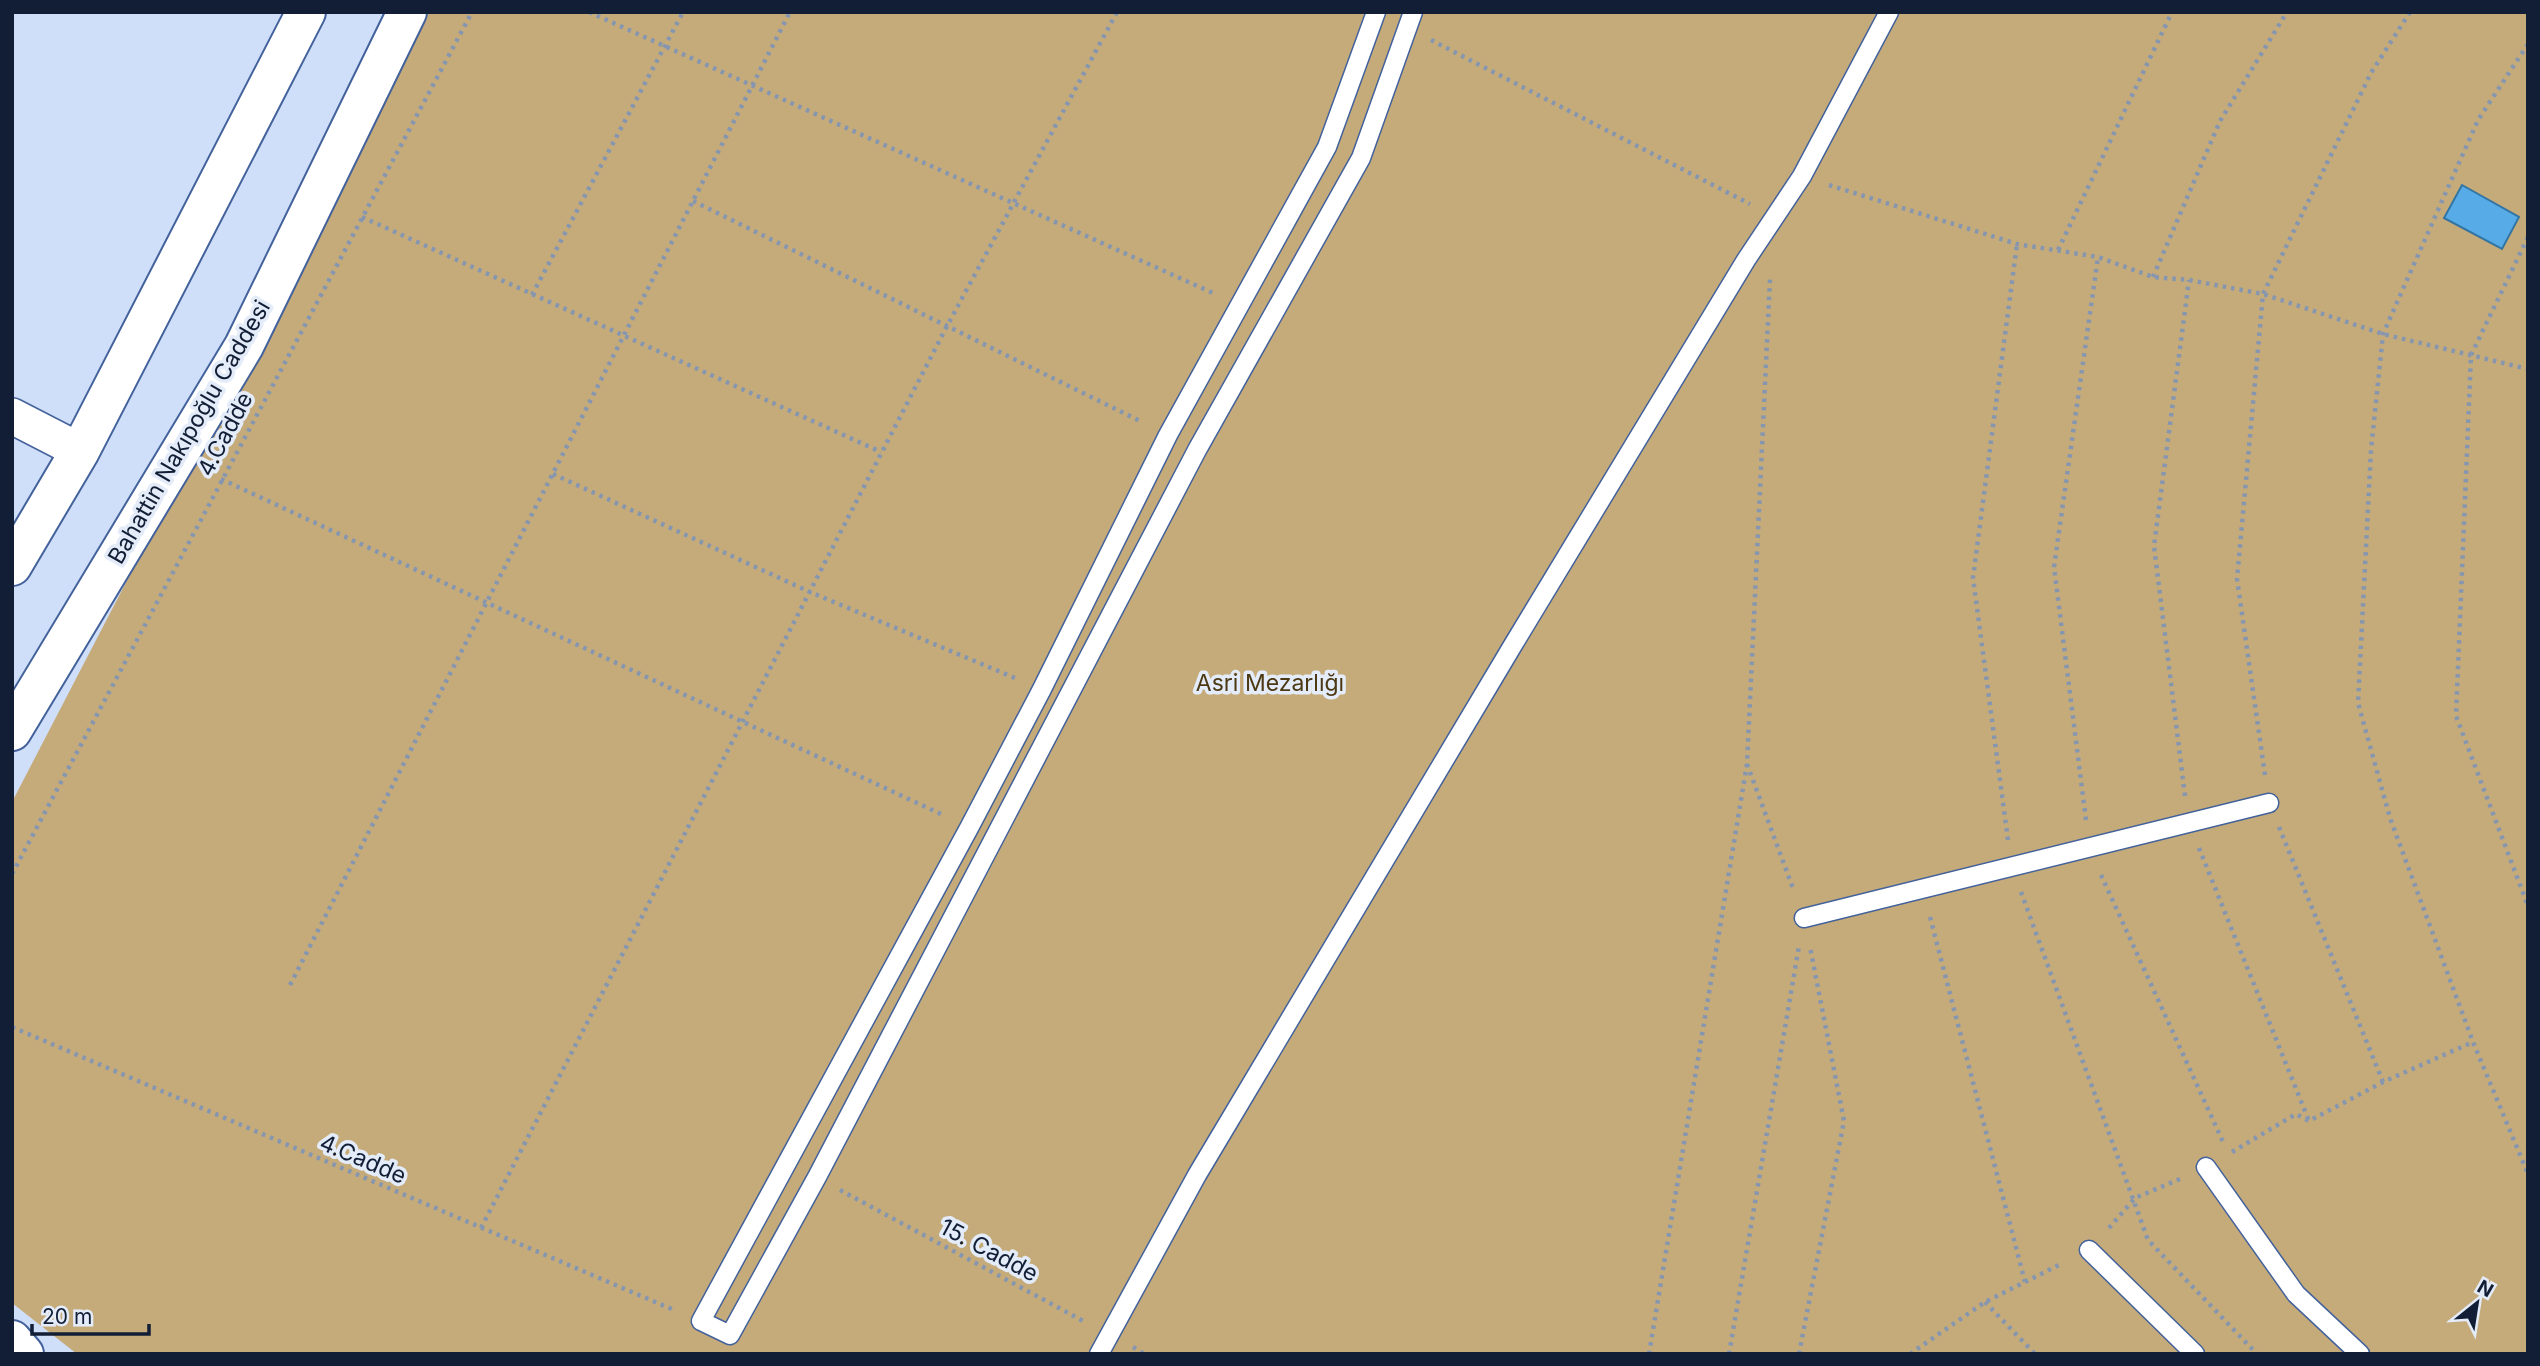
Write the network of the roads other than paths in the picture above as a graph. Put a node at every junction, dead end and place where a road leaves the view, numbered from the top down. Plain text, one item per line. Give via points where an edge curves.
1 (306, 12) edge
2 (407, 12) edge
3 (1376, 12) edge
4 (1889, 12) edge
5 (1409, 19) edge
6 (12, 416) edge
7 (80, 451) junction
8 (12, 566) edge
9 (12, 731) edge
10 (2270, 803) road end
11 (1804, 918) road end
12 (2206, 1167) dead end
13 (2089, 1250) dead end
14 (12, 1340) edge
15 (24, 1354) edge
16 (1099, 1354) edge
17 (2195, 1354) edge
18 (2360, 1354) edge

1 - 7 main road
2 - 9 main road, Bahattin Nakıpoğlu Caddesi via 244,346
3 - 5 lane via 1327,148 1168,435 969,828 701,1321 730,1335 817,1177 1197,450 1361,158
4 - 16 lane via 1802,176 1773,216 1513,645 1211,1152
6 - 7 street
7 - 8 main road
10 - 11 lane
12 - 18 lane via 2296,1294
13 - 17 lane
14 - 15 main road

